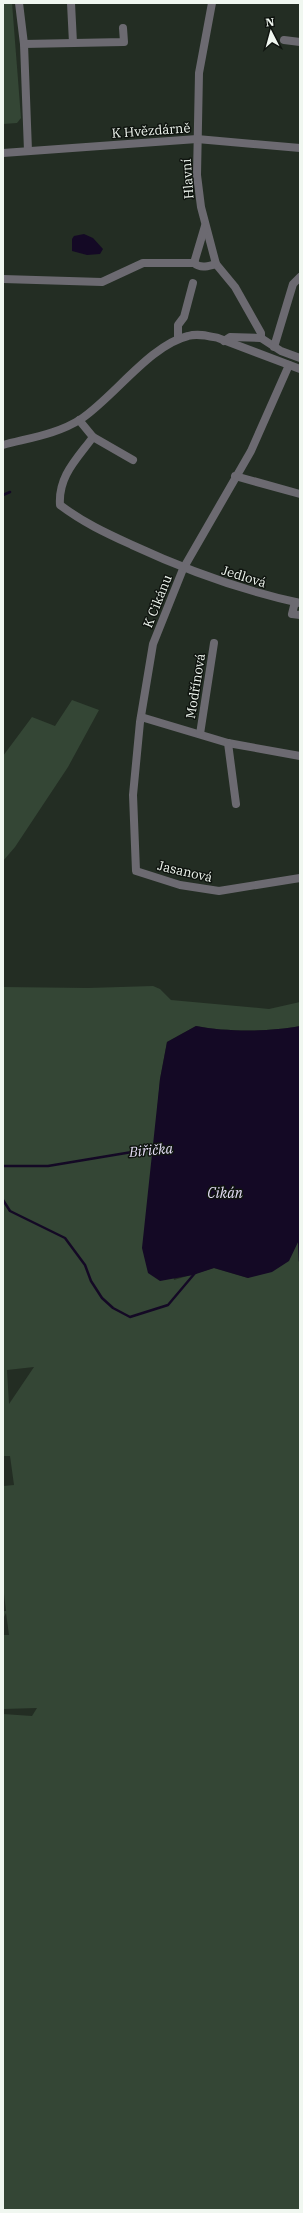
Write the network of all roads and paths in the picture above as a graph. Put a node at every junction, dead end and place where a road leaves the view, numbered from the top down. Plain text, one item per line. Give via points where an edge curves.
1 (18, 3) edge
2 (71, 3) edge
3 (212, 3) edge
4 (123, 28) dead end
5 (284, 40) dead end
6 (300, 42) edge
7 (73, 43) junction
8 (24, 44) junction
9 (197, 139) junction
10 (300, 148) edge
11 (28, 151) junction
12 (3, 153) edge
13 (205, 226) junction
14 (194, 263) junction
15 (216, 264) junction
16 (300, 277) edge
17 (3, 279) edge
18 (192, 283) dead end
19 (261, 338) junction
20 (178, 339) junction
21 (224, 341) junction
22 (274, 347) junction
23 (300, 358) edge
24 (289, 365) junction
25 (300, 369) edge
26 (79, 420) junction
27 (93, 437) junction
28 (3, 445) edge
29 (133, 460) dead end
30 (235, 476) junction
31 (300, 494) edge
32 (183, 569) junction
33 (297, 602) edge
34 (300, 615) edge
35 (214, 643) dead end
36 (141, 717) junction
37 (200, 734) junction
38 (228, 743) junction
39 (300, 756) edge
40 (236, 804) dead end
41 (136, 871) joint
42 (300, 878) edge

1 - 8 street
2 - 7 street
3 - 9 street, Hlavní via 199,73
4 - 7 street via 124,42
5 - 6 street
7 - 8 street
8 - 11 street
9 - 10 street, K Hvězdárně
9 - 11 street, K Hvězdárně
9 - 13 street, Hlavní via 197,174
11 - 12 street, K Hvězdárně
13 - 14 street
13 - 15 street, Hlavní
14 - 15 street via 198,266
14 - 17 street via 143,263 102,282
15 - 19 street, Hlavní via 235,287 261,333
16 - 22 street via 293,284
18 - 20 street via 184,317 178,325
19 - 21 street via 230,337
19 - 22 street
20 - 21 street via 189,335 203,335
20 - 26 street via 151,357
21 - 24 street
22 - 23 street
24 - 25 street
24 - 30 street, K Cikánu via 251,451
26 - 27 street
26 - 28 street via 52,432
27 - 29 street
27 - 32 street, Jedlová via 64,476 59,491 60,505 87,524
30 - 31 street
30 - 32 street, K Cikánu
32 - 33 street, Jedlová via 255,593
32 - 36 street, K Cikánu via 153,644
33 - 34 street via 292,614
35 - 37 street, Modřínová
36 - 37 street, Modřínová
36 - 41 street, K Cikánu via 133,795
37 - 38 street, Modřínová
38 - 39 street, Modřínová
38 - 40 street
41 - 42 street, Jasanová via 180,885 219,892

